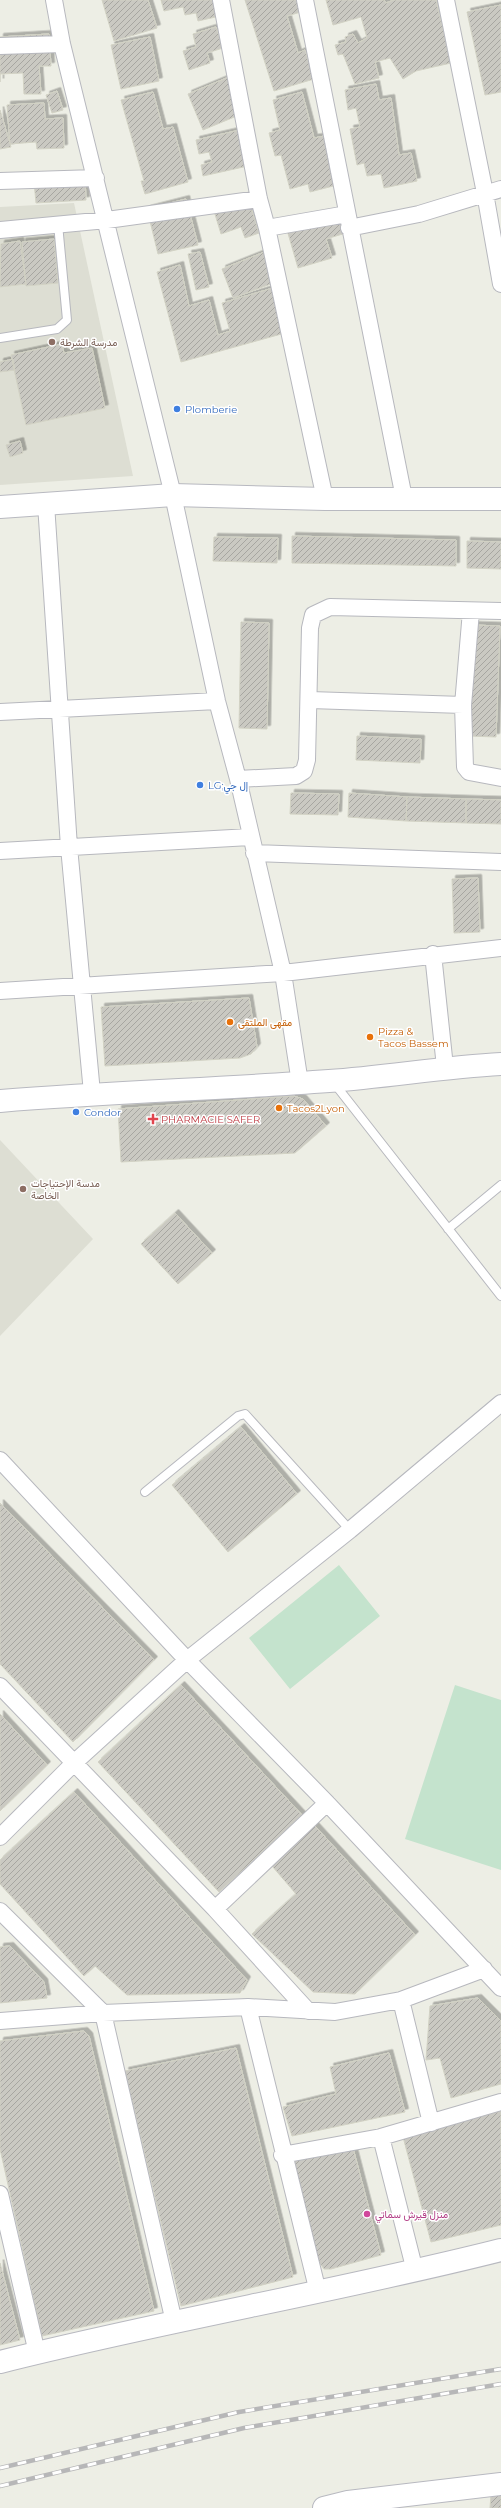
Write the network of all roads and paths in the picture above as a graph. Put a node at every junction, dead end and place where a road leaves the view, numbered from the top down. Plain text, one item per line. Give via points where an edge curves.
1 (54, 0) edge
2 (221, 0) edge
3 (305, 0) edge
4 (446, 0) edge
5 (62, 44) junction
6 (0, 46) edge
7 (96, 178) junction
8 (0, 181) edge
9 (501, 189) edge
10 (485, 193) junction
11 (259, 199) junction
12 (107, 220) junction
13 (348, 221) junction
14 (58, 224) junction
15 (267, 228) junction
16 (0, 230) edge
17 (501, 284) edge
18 (0, 338) edge
19 (173, 495) junction
20 (404, 498) junction
21 (325, 499) junction
22 (501, 499) edge
23 (46, 504) junction
24 (0, 507) edge
25 (470, 611) junction
26 (501, 611) edge
27 (310, 700) junction
28 (217, 701) junction
29 (463, 705) junction
30 (61, 708) junction
31 (0, 712) edge
32 (501, 778) edge
33 (238, 779) junction
34 (250, 837) junction
35 (69, 847) junction
36 (0, 851) edge
37 (254, 853) junction
38 (501, 862) edge
39 (501, 948) edge
40 (433, 954) junction
41 (283, 973) junction
42 (81, 986) junction
43 (0, 991) edge
44 (501, 1064) edge
45 (445, 1067) junction
46 (332, 1081) junction
47 (300, 1083) junction
48 (92, 1093) junction
49 (0, 1101) edge
50 (501, 1185) edge
51 (448, 1229) junction
52 (501, 1296) edge
53 (501, 1403) edge
54 (1, 1462) edge
55 (145, 1492) dead end
56 (350, 1530) junction
57 (187, 1660) junction
58 (0, 1686) edge
59 (75, 1762) junction
60 (327, 1802) junction
61 (0, 1837) edge
62 (215, 1909) junction
63 (0, 1911) edge
64 (484, 1969) junction
65 (501, 1988) edge
66 (401, 2000) junction
67 (248, 2007) junction
68 (308, 2011) junction
69 (103, 2013) junction
70 (0, 2021) edge
71 (501, 2102) edge
72 (431, 2123) junction
73 (381, 2137) junction
74 (282, 2155) junction
75 (0, 2194) edge
76 (2, 2216) edge
77 (501, 2250) edge
78 (415, 2271) junction
79 (318, 2292) junction
80 (174, 2322) junction
81 (37, 2353) junction
82 (0, 2362) edge
83 (501, 2484) edge
84 (349, 2505) edge
85 (324, 2508) edge

1 - 5 street
2 - 11 street
3 - 13 street
4 - 10 street
5 - 6 street
5 - 7 street
7 - 8 street
7 - 12 street
9 - 10 street
10 - 13 street via 419,214
10 - 17 street
11 - 12 street
11 - 15 street
12 - 14 street
12 - 19 street
13 - 15 street
13 - 20 street
14 - 16 street
14 - 18 lane via 67,320 58,329
15 - 21 street
19 - 21 street
19 - 23 street
19 - 28 street
20 - 21 street
20 - 22 street
23 - 24 street
23 - 30 street
25 - 26 street
25 - 27 street via 330,608 318,611 310,628
25 - 29 street
27 - 29 street
27 - 33 street via 307,760 304,770 296,776
28 - 30 street
28 - 33 street
29 - 32 street via 466,770
30 - 31 street
30 - 35 street
33 - 34 street
34 - 35 street
34 - 37 street
35 - 36 street
35 - 42 street
37 - 38 street
37 - 41 street
39 - 40 street
40 - 41 street
40 - 45 street
41 - 42 street
41 - 47 street
42 - 43 street
42 - 48 street
44 - 45 street
45 - 46 street
46 - 47 street
46 - 51 lane
47 - 48 street
48 - 49 street
50 - 51 lane
51 - 52 lane
53 - 56 street
54 - 57 street
55 - 56 lane via 238,1416 245,1414
56 - 57 street
57 - 59 street
57 - 60 street
58 - 59 street
59 - 61 street
59 - 62 street
60 - 62 street
60 - 64 street
62 - 68 street
63 - 69 street
64 - 65 street
64 - 66 street
66 - 68 street via 335,2012
66 - 72 street
67 - 68 street
67 - 69 street
67 - 74 street
69 - 70 street
69 - 80 street
71 - 72 street
72 - 73 street
73 - 74 street
73 - 78 street
74 - 79 street
75 - 76 street
76 - 81 street
77 - 78 street
78 - 79 street
79 - 80 street
80 - 81 street
81 - 82 street
83 - 84 street
84 - 85 street

